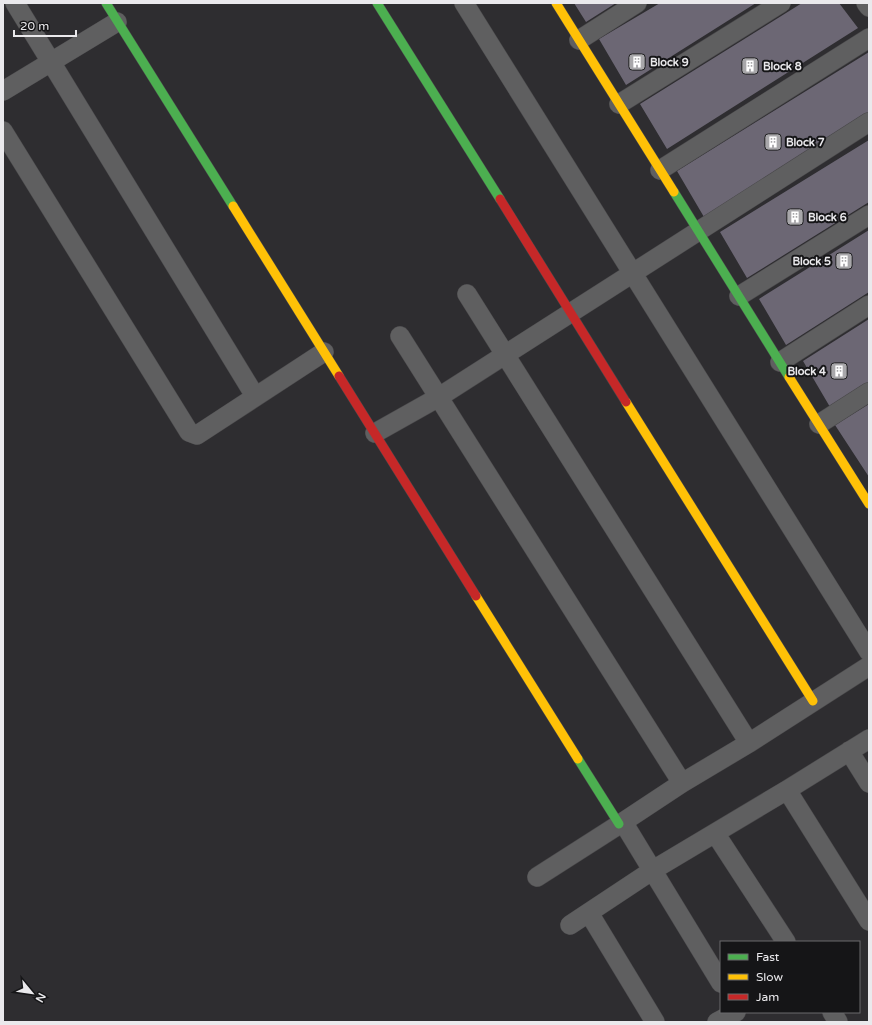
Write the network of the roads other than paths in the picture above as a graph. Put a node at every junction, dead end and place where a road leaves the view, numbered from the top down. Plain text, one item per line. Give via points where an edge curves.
1 (14, 3) edge
2 (106, 3) edge
3 (377, 3) edge
4 (464, 3) edge
5 (556, 3) edge
6 (637, 3) edge
7 (780, 3) edge
8 (866, 3) edge
9 (869, 7) edge
10 (117, 22) junction
11 (869, 38) edge
12 (579, 40) junction
13 (51, 62) junction
14 (3, 91) edge
15 (619, 104) junction
16 (869, 122) edge
17 (3, 131) edge
18 (660, 170) junction
19 (869, 215) edge
20 (698, 231) junction
21 (633, 274) junction
22 (467, 294) dead end
23 (740, 296) junction
24 (869, 305) edge
25 (571, 313) junction
26 (400, 336) dead end
27 (324, 352) junction
28 (505, 355) junction
29 (780, 362) junction
30 (869, 392) edge
31 (255, 396) junction
32 (439, 397) junction
33 (819, 424) junction
34 (375, 433) junction
35 (866, 491) edge
36 (869, 652) edge
37 (869, 666) edge
38 (813, 701) junction
39 (869, 739) edge
40 (749, 743) junction
41 (849, 751) junction
42 (682, 783) junction
43 (869, 783) edge
44 (787, 790) junction
45 (621, 823) junction
46 (715, 833) junction
47 (653, 870) junction
48 (537, 877) dead end
49 (589, 913) junction
50 (869, 921) edge
51 (570, 925) dead end
52 (785, 941) edge
53 (720, 981) edge
54 (735, 1013) edge
55 (738, 1013) edge
56 (833, 1013) edge
57 (655, 1022) edge
58 (717, 1022) edge
59 (745, 1022) edge
60 (838, 1022) edge

1 - 13 street
2 - 10 street
3 - 25 street
4 - 21 street
5 - 12 street
6 - 12 street
7 - 15 street
8 - 9 street
10 - 13 street
10 - 27 street
11 - 18 street
12 - 15 street
13 - 14 street
13 - 31 street
15 - 18 street
16 - 20 street
17 - 31 street via 189,432 197,435
18 - 20 street
19 - 23 street
20 - 21 street
20 - 23 street
21 - 25 street
21 - 36 street
22 - 28 street
23 - 29 street
24 - 29 street
25 - 28 street
25 - 38 street
26 - 32 street
27 - 31 street
27 - 34 street
28 - 32 street
28 - 40 street
29 - 33 street
30 - 33 street
32 - 34 street
32 - 42 street
33 - 35 street
34 - 45 street
37 - 38 street
38 - 40 street
39 - 41 street
40 - 42 street
41 - 43 street
41 - 44 street
42 - 45 street
44 - 46 street
44 - 50 street
45 - 47 street
45 - 48 street
46 - 47 street
46 - 52 street
47 - 49 street
47 - 53 street
49 - 51 street
49 - 57 street
54 - 58 street
55 - 59 street
56 - 60 street

